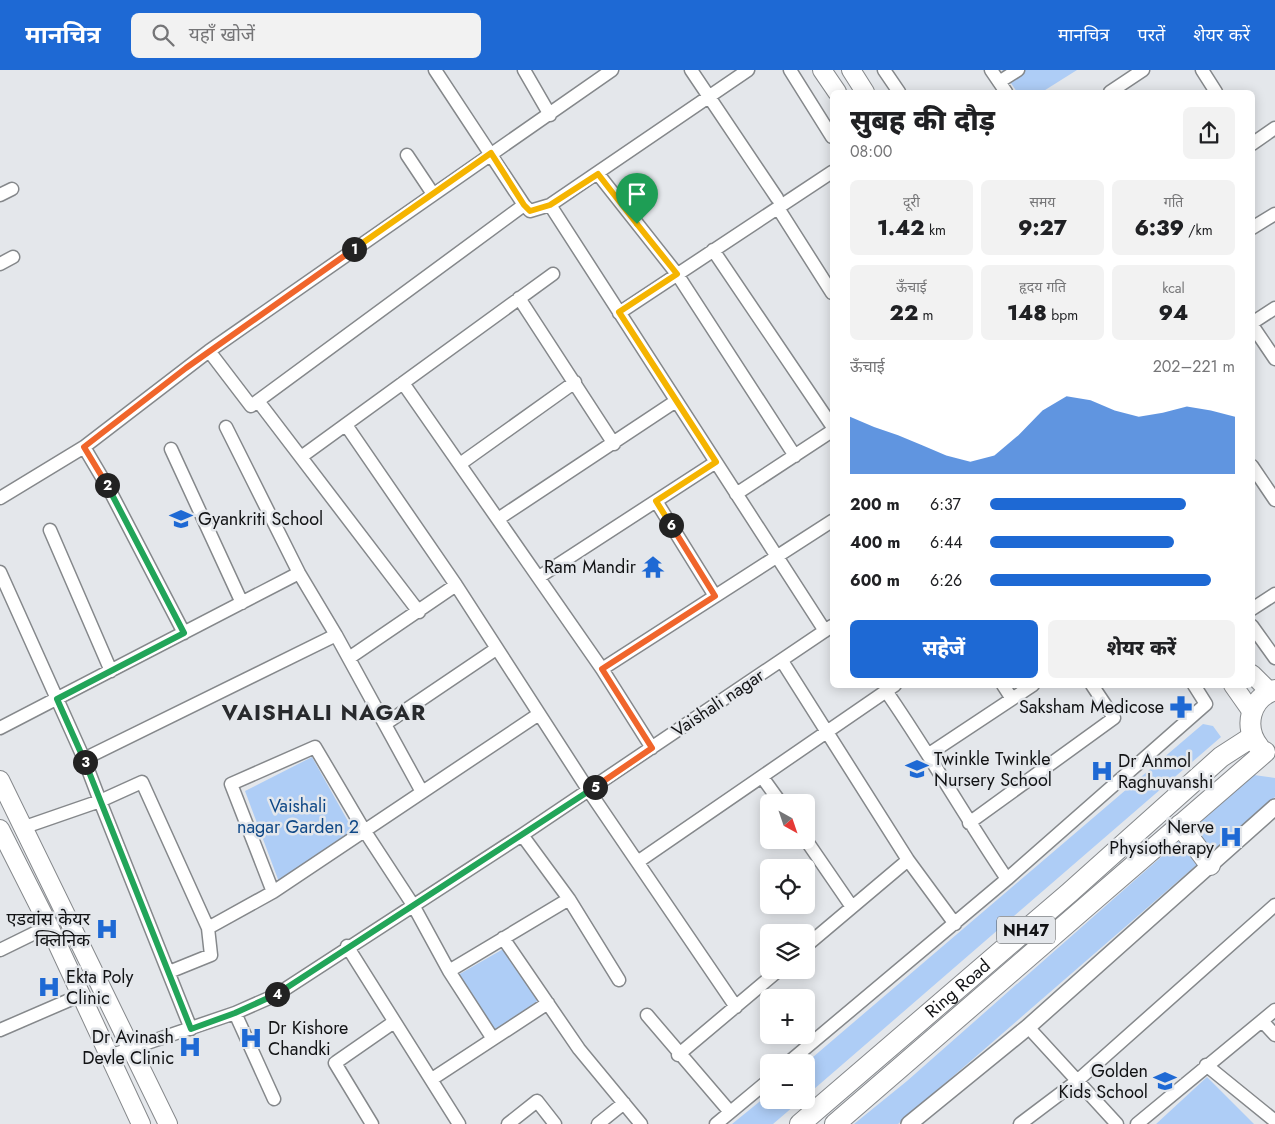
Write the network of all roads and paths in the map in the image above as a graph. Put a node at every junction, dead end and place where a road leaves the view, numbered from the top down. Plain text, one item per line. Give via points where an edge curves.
1 (435, 70) edge
2 (524, 70) edge
3 (691, 70) edge
4 (748, 70) edge
5 (790, 70) edge
6 (822, 70) edge
7 (851, 70) edge
8 (991, 70) edge
9 (1018, 70) edge
10 (1144, 70) edge
11 (1202, 70) edge
12 (608, 71) edge
13 (890, 72) edge
14 (1002, 87) edge
15 (836, 90) edge
16 (864, 90) edge
17 (898, 90) edge
18 (1113, 90) edge
19 (1215, 90) edge
20 (708, 96) junction
21 (550, 115) junction
22 (1275, 128) edge
23 (830, 134) edge
24 (1255, 142) edge
25 (491, 153) junction
26 (407, 155) dead end
27 (830, 173) edge
28 (598, 174) junction
29 (12, 189) dead end
30 (433, 194) junction
31 (0, 195) edge
32 (778, 203) junction
33 (524, 205) junction
34 (550, 205) junction
35 (1275, 214) edge
36 (1255, 226) edge
37 (713, 250) junction
38 (13, 257) dead end
39 (0, 264) edge
40 (553, 274) dead end
41 (677, 274) junction
42 (830, 290) edge
43 (519, 298) junction
44 (1275, 308) edge
45 (619, 312) junction
46 (1255, 322) edge
47 (1255, 329) edge
48 (209, 351) junction
49 (1275, 359) edge
50 (575, 382) junction
51 (403, 383) junction
52 (258, 401) junction
53 (676, 401) junction
54 (830, 423) edge
55 (346, 424) junction
56 (226, 427) dead end
57 (830, 432) edge
58 (614, 444) junction
59 (84, 447) junction
60 (170, 448) dead end
61 (795, 456) junction
62 (301, 457) junction
63 (716, 462) junction
64 (460, 464) junction
65 (1255, 470) edge
66 (736, 494) junction
67 (0, 498) edge
68 (1275, 500) edge
69 (656, 501) junction
70 (498, 519) junction
71 (830, 522) edge
72 (50, 530) dead end
73 (776, 557) junction
74 (0, 572) edge
75 (299, 573) junction
76 (538, 578) junction
77 (456, 585) junction
78 (1275, 594) edge
79 (715, 596) junction
80 (242, 603) junction
81 (1255, 607) edge
82 (419, 612) junction
83 (829, 629) edge
84 (1255, 630) edge
85 (184, 633) junction
86 (336, 635) junction
87 (496, 649) junction
88 (349, 658) junction
89 (1275, 658) edge
90 (782, 661) junction
91 (602, 669) junction
92 (111, 671) junction
93 (1255, 677) edge
94 (891, 688) edge
95 (1005, 688) edge
96 (1028, 688) edge
97 (1094, 688) edge
98 (1196, 688) edge
99 (1235, 688) edge
100 (1272, 691) edge
101 (57, 699) junction
102 (1012, 699) junction
103 (1252, 712) junction
104 (539, 714) junction
105 (385, 724) junction
106 (0, 728) edge
107 (827, 732) junction
108 (652, 748) junction
109 (1264, 749) edge
110 (929, 754) junction
111 (84, 758) junction
112 (762, 777) junction
113 (0, 780) edge
114 (589, 791) junction
115 (422, 792) junction
116 (774, 794) edge
117 (100, 801) junction
118 (1275, 807) edge
119 (969, 823) junction
120 (1180, 825) junction
121 (22, 828) junction
122 (0, 829) edge
123 (364, 830) junction
124 (522, 835) junction
125 (812, 849) edge
126 (908, 860) junction
127 (639, 861) junction
128 (1210, 865) junction
129 (1007, 880) junction
130 (273, 892) junction
131 (569, 899) junction
132 (413, 905) junction
133 (1275, 905) edge
134 (852, 907) junction
135 (955, 924) junction
136 (49, 926) junction
137 (208, 928) junction
138 (503, 938) junction
139 (815, 938) edge
140 (347, 946) junction
141 (0, 950) edge
142 (449, 971) junction
143 (169, 972) junction
144 (769, 979) edge
145 (619, 980) dead end
146 (81, 996) junction
147 (548, 1003) junction
148 (736, 1007) junction
149 (1275, 1010) edge
150 (235, 1013) junction
151 (646, 1016) dead end
152 (1262, 1021) junction
153 (394, 1022) junction
154 (1028, 1027) junction
155 (191, 1029) junction
156 (0, 1030) edge
157 (1275, 1035) edge
158 (493, 1039) junction
159 (132, 1049) junction
160 (799, 1054) edge
161 (678, 1055) junction
162 (109, 1056) junction
163 (1206, 1065) junction
164 (432, 1079) junction
165 (1077, 1080) junction
166 (760, 1087) edge
167 (274, 1099) dead end
168 (624, 1104) junction
169 (730, 1112) junction
170 (1275, 1121) edge
171 (141, 1124) edge
172 (168, 1124) edge
173 (372, 1124) edge
174 (459, 1124) edge
175 (508, 1124) edge
176 (555, 1124) edge
177 (598, 1124) edge
178 (641, 1124) edge
179 (716, 1124) edge
180 (800, 1124) edge
181 (836, 1124) edge
182 (909, 1124) edge
183 (1020, 1124) edge
184 (1117, 1124) edge
185 (1137, 1124) edge

1 - 25 street
2 - 21 street
3 - 20 street
4 - 20 street
5 - 23 street
6 - 15 main road
7 - 16 main road
8 - 14 street
9 - 14 street
10 - 18 street
11 - 19 street
12 - 21 street
13 - 17 street
20 - 28 street
20 - 32 street
21 - 25 street
22 - 24 street
25 - 30 street
25 - 33 street
26 - 30 street
27 - 32 street
28 - 34 street
28 - 41 street
29 - 31 street
30 - 48 street
32 - 37 street
32 - 42 street
33 - 34 street via 530,211
33 - 52 street
34 - 45 street
35 - 36 street
37 - 41 street
37 - 54 street
38 - 39 street
40 - 43 street
41 - 45 street
41 - 61 street
43 - 50 street
43 - 51 street
44 - 46 street
45 - 53 street
47 - 49 street
48 - 52 street via 250,406
48 - 59 street
50 - 58 street
50 - 64 street
51 - 55 street
51 - 64 street
52 - 62 street
53 - 58 street
53 - 63 street
55 - 62 street
55 - 77 street
56 - 75 street
57 - 61 street
58 - 70 street
59 - 67 street
59 - 85 street
60 - 80 street
61 - 66 street
62 - 82 street
63 - 66 street
63 - 69 street
64 - 70 street
65 - 68 street
66 - 73 street
69 - 76 street
69 - 79 street
70 - 76 street
71 - 73 street
72 - 92 street
73 - 79 street
73 - 83 street
74 - 101 street
75 - 80 street
75 - 86 street
76 - 91 street
77 - 82 street
77 - 87 street
78 - 81 street
79 - 91 street
80 - 85 street
82 - 88 street
83 - 90 street, Vaishali nagar
84 - 89 street
85 - 92 street
86 - 88 street
86 - 111 street
87 - 104 street
87 - 105 street
88 - 105 street
90 - 107 street
90 - 108 street, Vaishali nagar
91 - 108 street
92 - 101 street
93 - 100 main road
94 - 107 street
94 - 110 street
95 - 102 street
96 - 102 street
97 - 119 street via 1114,718
98 - 129 street via 1206,704
99 - 103 main road
100 - 103 highway via 1256,704
101 - 106 street
101 - 111 street
102 - 110 street
103 - 109 highway via 1250,726
104 - 114 street
104 - 115 street
105 - 115 street
107 - 112 street
107 - 126 street
108 - 114 street, Vaishali nagar
109 - 120 highway, Ring Road
109 - 180 highway, Ring Road / NH47 via 1221,757 1070,893
110 - 119 street
111 - 117 street
112 - 116 street
112 - 127 street
113 - 121 main road
114 - 124 street, Vaishali nagar
114 - 127 street
115 - 123 street
117 - 121 street
117 - 137 street via 142,782
117 - 143 street
118 - 128 street
119 - 129 street
120 - 128 highway
120 - 181 highway, Ring Road
121 - 159 main road
122 - 136 main road
123 - 130 street
123 - 130 street via 315,747 231,784
123 - 132 street
124 - 131 street
124 - 132 street, Vaishali nagar
125 - 134 street
126 - 134 street
126 - 135 street
127 - 148 street
128 - 154 street
129 - 135 street
130 - 137 street
131 - 138 street
131 - 145 street
132 - 140 street, Vaishali nagar
132 - 142 street
133 - 165 street
134 - 139 street
135 - 160 street
136 - 141 street
136 - 146 main road
137 - 143 street via 210,954
138 - 142 street
138 - 147 street
140 - 150 street, Vaishali nagar via 276,995
140 - 153 street
142 - 158 street
143 - 155 street
144 - 148 street
146 - 156 street
146 - 162 main road
147 - 158 street
147 - 168 street via 579,1049
148 - 161 street
149 - 152 street
150 - 155 street, Vaishali nagar
150 - 167 street
151 - 161 street
152 - 157 street
152 - 163 street
153 - 164 street
153 - 173 street via 335,1063
154 - 165 street
154 - 182 street
155 - 159 street, Vaishali nagar
158 - 164 street
159 - 162 street, Vaishali nagar
159 - 172 main road
161 - 169 street
162 - 171 main road
163 - 170 street
163 - 185 street
164 - 174 street
165 - 183 street
165 - 184 street
166 - 169 street
168 - 177 street
168 - 178 street
169 - 179 street
175 - 176 street via 537,1101

